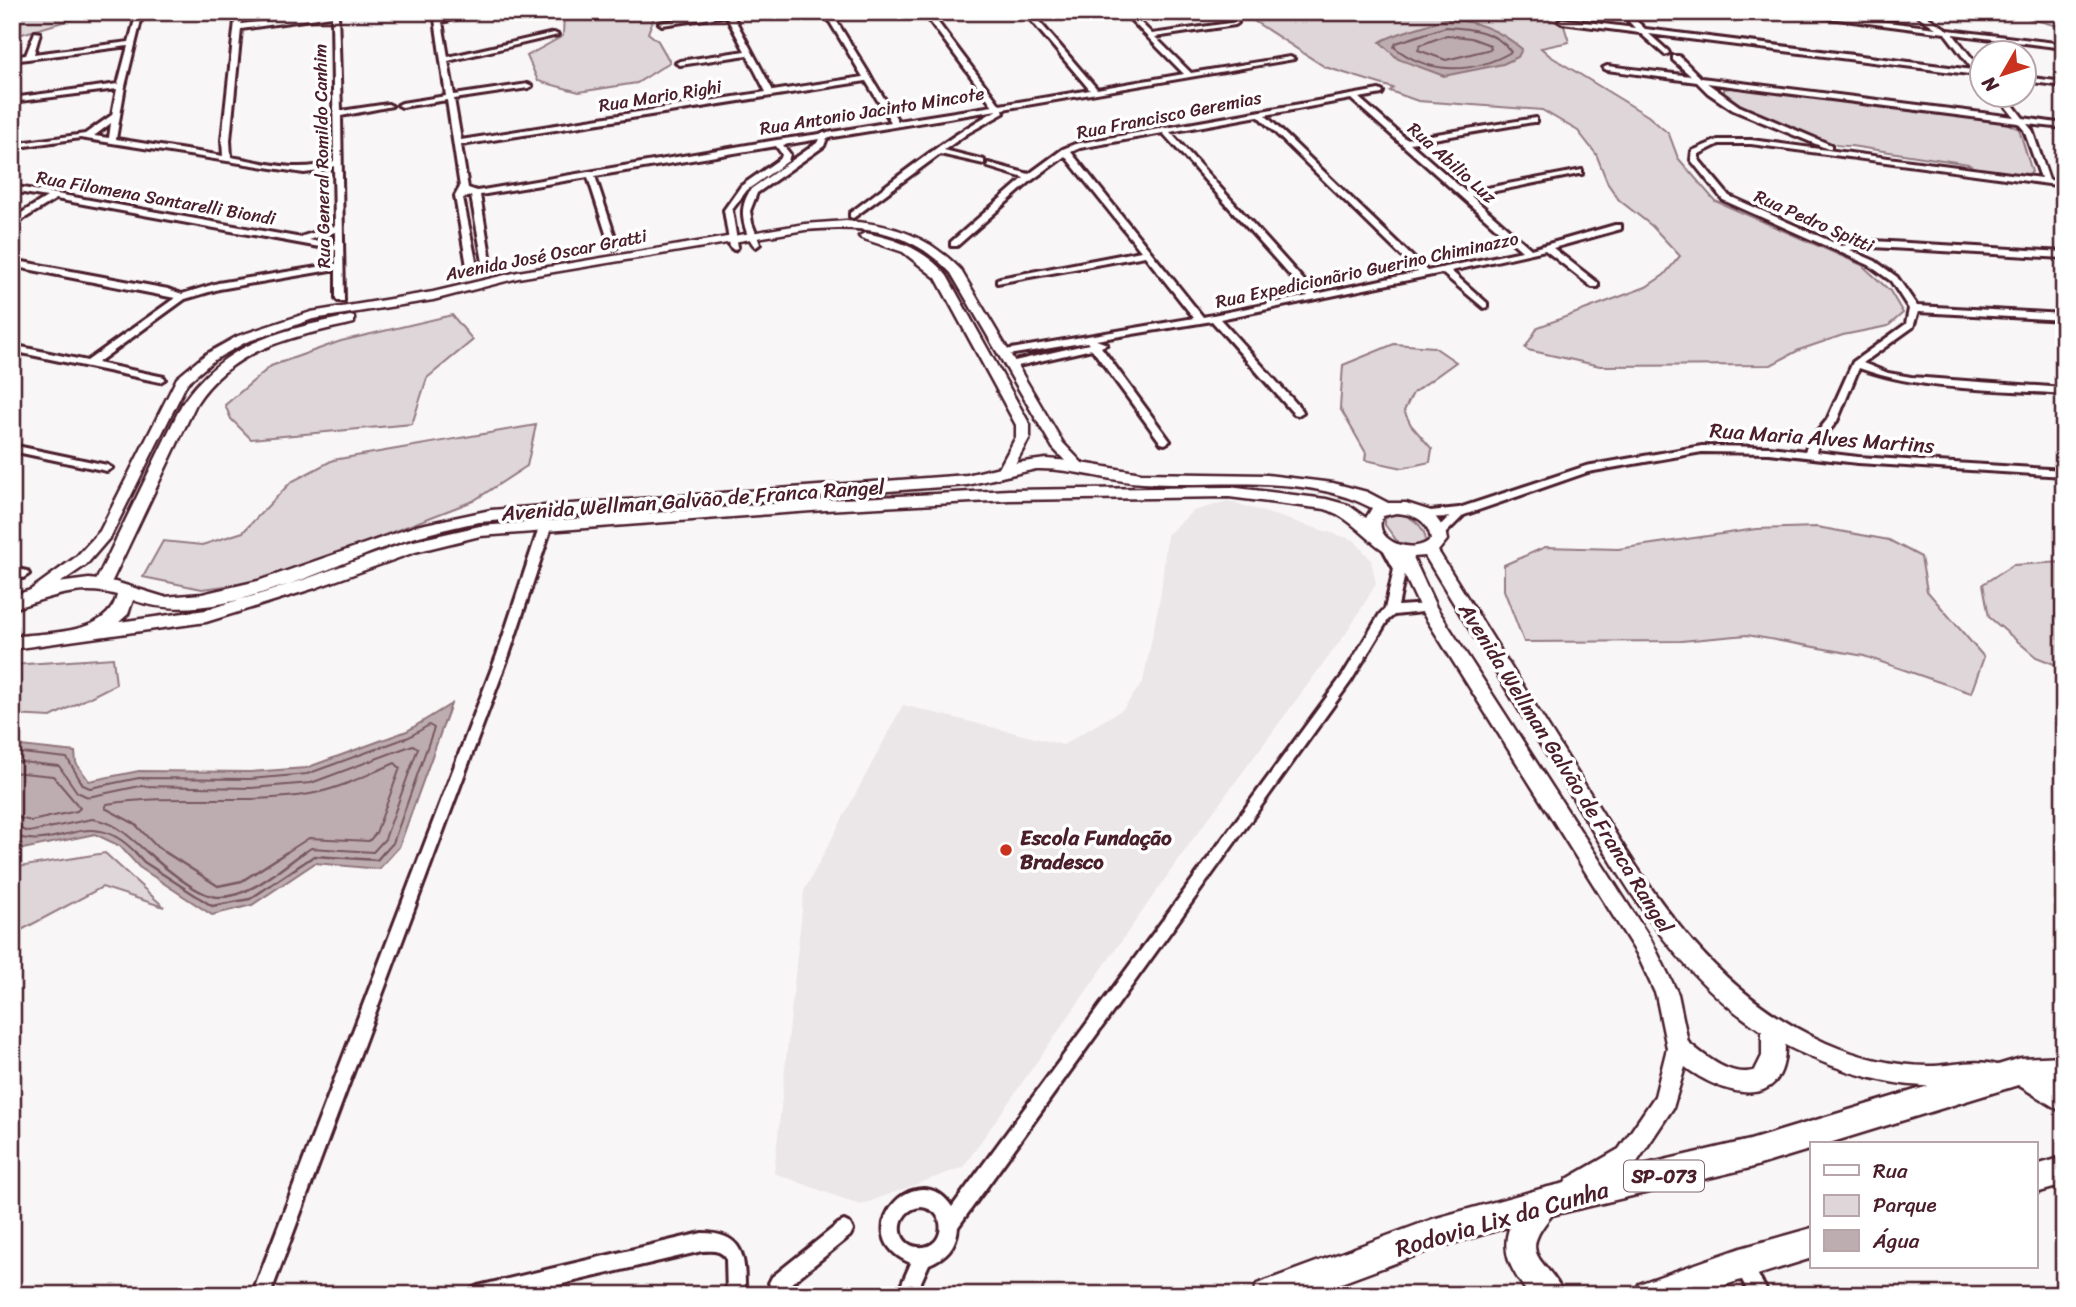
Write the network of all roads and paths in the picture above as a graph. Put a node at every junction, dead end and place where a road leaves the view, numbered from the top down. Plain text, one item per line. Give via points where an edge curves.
1 (140, 12) edge
2 (239, 12) edge
3 (479, 12) edge
4 (827, 12) edge
5 (926, 12) edge
6 (1027, 12) edge
7 (1126, 12) edge
8 (1623, 12) edge
9 (1786, 12) edge
10 (1915, 12) edge
11 (335, 13) edge
12 (728, 13) edge
13 (437, 16) edge
14 (1562, 21) dead end
15 (662, 23) dead end
16 (1235, 23) dead end
17 (237, 27) junction
18 (1639, 30) junction
19 (1947, 32) junction
20 (37, 33) dead end
21 (554, 35) dead end
22 (1150, 36) junction
23 (130, 44) junction
24 (2064, 46) edge
25 (749, 53) junction
26 (1665, 53) dead end
27 (29, 57) junction
28 (1676, 58) dead end
29 (1968, 58) edge
30 (12, 59) edge
31 (1290, 59) dead end
32 (443, 60) junction
33 (680, 64) dead end
34 (1607, 68) dead end
35 (1968, 72) edge
36 (1188, 74) junction
37 (867, 79) junction
38 (1701, 80) junction
39 (2038, 81) edge
40 (2064, 84) edge
41 (121, 86) junction
42 (527, 86) dead end
43 (1094, 90) junction
44 (1379, 92) dead end
45 (771, 94) junction
46 (1353, 97) junction
47 (449, 98) junction
48 (12, 100) edge
49 (402, 104) dead end
50 (388, 106) dead end
51 (999, 107) junction
52 (2011, 108) edge
53 (975, 111) junction
54 (1259, 113) junction
55 (339, 114) junction
56 (954, 115) junction
57 (116, 116) junction
58 (1533, 120) dead end
59 (2023, 121) junction
60 (982, 122) junction
61 (895, 123) junction
62 (2064, 127) edge
63 (1163, 129) junction
64 (965, 131) junction
65 (1790, 132) junction
66 (824, 134) junction
67 (87, 137) junction
68 (226, 140) junction
69 (112, 141) junction
70 (777, 142) junction
71 (1405, 142) junction
72 (457, 143) junction
73 (1780, 145) junction
74 (12, 146) edge
75 (938, 151) junction
76 (1066, 151) junction
77 (198, 154) junction
78 (1840, 154) junction
79 (227, 159) junction
80 (338, 162) junction
81 (981, 162) dead end
82 (991, 165) dead end
83 (1044, 168) junction
84 (286, 169) junction
85 (1082, 171) junction
86 (1579, 173) dead end
87 (591, 175) junction
88 (1032, 178) junction
89 (337, 179) junction
90 (2046, 182) junction
91 (2064, 184) edge
92 (464, 187) junction
93 (12, 188) edge
94 (475, 194) junction
95 (1464, 195) junction
96 (54, 196) junction
97 (459, 196) junction
98 (853, 215) dead end
99 (12, 223) edge
100 (1618, 227) dead end
101 (339, 228) junction
102 (295, 238) junction
103 (754, 239) junction
104 (733, 242) junction
105 (954, 244) dead end
106 (614, 246) dead end
107 (340, 248) junction
108 (1548, 248) junction
109 (1843, 248) junction
110 (1529, 252) junction
111 (1147, 253) junction
112 (2064, 255) edge
113 (12, 263) edge
114 (338, 266) junction
115 (1444, 270) junction
116 (1425, 274) junction
117 (1000, 281) dead end
118 (1595, 285) dead end
119 (182, 297) junction
120 (1314, 297) junction
121 (341, 299) dead end
122 (1484, 304) dead end
123 (1914, 309) junction
124 (2064, 317) edge
125 (1214, 318) junction
126 (1201, 321) junction
127 (1093, 343) junction
128 (12, 348) edge
129 (1005, 359) junction
130 (89, 364) junction
131 (1856, 364) junction
132 (160, 379) dead end
133 (2064, 391) edge
134 (1298, 412) dead end
135 (1165, 441) dead end
136 (15, 451) edge
137 (1810, 453) junction
138 (1077, 465) junction
139 (107, 468) dead end
140 (1004, 472) junction
141 (2064, 473) edge
142 (1009, 495) junction
143 (1074, 495) junction
144 (1384, 508) junction
145 (1460, 512) junction
146 (1424, 514) junction
147 (545, 525) junction
148 (1372, 530) junction
149 (1434, 541) junction
150 (1396, 550) junction
151 (102, 585) junction
152 (125, 592) junction
153 (33, 594) junction
154 (12, 603) edge
155 (1428, 608) junction
156 (12, 610) edge
157 (1391, 611) junction
158 (95, 633) junction
159 (12, 643) edge
160 (1773, 1027) junction
161 (1678, 1048) junction
162 (2064, 1069) edge
163 (2021, 1071) junction
164 (2064, 1100) edge
165 (2064, 1171) edge
166 (2038, 1178) edge
167 (1544, 1202) junction
168 (949, 1226) junction
169 (844, 1230) dead end
170 (1810, 1244) edge
171 (923, 1256) junction
172 (1741, 1263) junction
173 (778, 1283) dead end
174 (261, 1295) edge
175 (478, 1295) edge
176 (736, 1295) edge
177 (906, 1295) edge
178 (1268, 1295) edge
179 (1549, 1295) edge
180 (1650, 1295) edge
181 (1760, 1295) edge

1 - 23 street
2 - 17 street
3 - 13 street
4 - 37 street
5 - 51 street
6 - 43 street
7 - 22 street
8 - 18 street
9 - 19 street
10 - 19 street
11 - 17 street
11 - 55 street, Rua General Romildo Canhim
12 - 15 street
12 - 25 street
13 - 32 street
14 - 18 street
16 - 22 street
17 - 68 street
18 - 26 street
18 - 35 street
19 - 24 street
19 - 29 street
20 - 27 street
21 - 32 street
22 - 36 street
23 - 27 street
23 - 41 street
25 - 33 street
25 - 45 street
27 - 30 street
28 - 38 street
31 - 36 street, Rua Antonio Jacinto Mincote
32 - 47 street
34 - 38 street
36 - 43 street, Rua Antonio Jacinto Mincote
37 - 45 street, Rua Mario Righi
37 - 61 street
38 - 59 street
38 - 65 street via 1736,108
39 - 40 street
41 - 48 street
41 - 57 street
42 - 47 street
43 - 51 street, Rua Antonio Jacinto Mincote
44 - 46 street, Rua Francisco Geremias
45 - 72 street, Rua Mario Righi
46 - 54 street, Rua Francisco Geremias
46 - 71 street, Rua Abilio Luz
47 - 49 street
47 - 72 street
50 - 55 street
51 - 53 street, Rua Antonio Jacinto Mincote
51 - 60 street via 999,114
52 - 59 street
53 - 56 street, Rua Antonio Jacinto Mincote
53 - 60 street
54 - 63 street, Rua Francisco Geremias
54 - 116 street
55 - 80 street, Rua General Romildo Canhim
56 - 61 street, Rua Antonio Jacinto Mincote
56 - 64 street via 964,123
57 - 67 street
57 - 69 street
58 - 71 street
59 - 62 street
59 - 90 street
60 - 64 street
61 - 66 street, Rua Antonio Jacinto Mincote
63 - 76 street, Rua Francisco Geremias
63 - 120 street
64 - 75 street
65 - 73 street via 1790,139
65 - 78 street
66 - 70 street, Rua Antonio Jacinto Mincote
66 - 103 street via 821,144 754,191 747,201 747,223
67 - 69 street
67 - 74 street
68 - 77 street
68 - 79 street
69 - 77 street
70 - 87 street, Rua Antonio Jacinto Mincote
70 - 104 street via 785,159 744,188 728,210
71 - 95 street, Rua Abilio Luz
72 - 92 street
73 - 78 street
73 - 109 street, Rua Pedro Spitti via 1718,142 1700,149 1695,160 1726,198
75 - 81 street
75 - 98 street
76 - 83 street, Rua Francisco Geremias
76 - 85 street
77 - 79 street
78 - 90 street
79 - 84 street
80 - 84 street via 312,171
80 - 89 street, Rua General Romildo Canhim
82 - 88 street
83 - 85 street
83 - 88 street, Rua Francisco Geremias
84 - 89 street
85 - 111 street
86 - 95 street
87 - 94 street, Rua Antonio Jacinto Mincote
87 - 106 street
88 - 105 street, Rua Francisco Geremias
89 - 101 street, Rua General Romildo Canhim
90 - 91 street
92 - 94 street
92 - 97 street
93 - 96 street, Rua Filomena Santarelli Biondi
94 - 97 street, Rua Antonio Jacinto Mincote
94 - 97 street via 487,262 480,269 471,266
95 - 110 street, Rua Abilio Luz
96 - 99 street
96 - 102 street, Rua Filomena Santarelli Biondi
100 - 108 street, Rua Expedicionãrio Guerino Chiminazzo
101 - 102 street, Rua Filomena Santarelli Biondi via 321,236
101 - 107 street, Rua General Romildo Canhim
102 - 107 street, Rua Filomena Santarelli Biondi
103 - 104 street, Avenida José Oscar Gratti
103 - 129 street, Avenida José Oscar Gratti via 843,224 892,230 916,239 945,257 956,271
103 - 140 street, Avenida José Oscar Gratti via 861,235 897,244 928,262 941,276 1023,425 1023,437
104 - 151 street, Avenida José Oscar Gratti via 316,327 257,346 207,378 189,404
104 - 153 street, Avenida José Oscar Gratti via 518,275 404,302 311,316 242,339 210,357 182,381 106,533 81,561
107 - 114 street, Rua General Romildo Canhim
108 - 110 street, Rua Expedicionãrio Guerino Chiminazzo
108 - 118 street
109 - 112 street via 1873,244
109 - 123 street, Rua Pedro Spitti via 1894,278
110 - 115 street, Rua Expedicionãrio Guerino Chiminazzo
111 - 117 street
111 - 126 street
113 - 119 street
114 - 119 street via 218,286
114 - 121 street, Rua General Romildo Canhim
115 - 116 street, Rua Expedicionãrio Guerino Chiminazzo
115 - 122 street
116 - 120 street, Rua Expedicionãrio Guerino Chiminazzo
119 - 130 street
120 - 125 street, Rua Expedicionãrio Guerino Chiminazzo
123 - 124 street
123 - 131 street via 1910,325
125 - 126 street, Rua Expedicionãrio Guerino Chiminazzo
125 - 134 street
126 - 127 street, Rua Expedicionãrio Guerino Chiminazzo
127 - 129 street, Rua Expedicionãrio Guerino Chiminazzo
127 - 135 street
128 - 130 street
129 - 138 street, Avenida José Oscar Gratti via 1058,445
130 - 132 street
131 - 133 street via 1911,380
131 - 137 street via 1832,421
136 - 139 street
137 - 141 street, Rua Maria Alves Martins
137 - 145 street, Rua Maria Alves Martins via 1671,452 1586,469
138 - 140 main road, Avenida Wellman Galvão de Franca Rangel via 1032,465
138 - 143 main road via 1085,482
138 - 144 main road, Avenida Wellman Galvão de Franca Rangel via 1143,478 1310,485 1359,496
140 - 142 main road via 1002,483
140 - 152 main road, Avenida Wellman Galvão de Franca Rangel via 967,480 503,513 409,533 306,571 209,599 166,603
142 - 143 main road, Avenida Wellman Galvão de Franca Rangel
142 - 147 main road, Avenida Wellman Galvão de Franca Rangel
143 - 148 main road, Avenida Wellman Galvão de Franca Rangel via 1200,491 1275,496 1342,509
144 - 146 main road, Avenida Wellman Galvão de Franca Rangel via 1405,507
144 - 148 main road via 1372,517
145 - 146 street, Rua Maria Alves Martins
145 - 149 street, Rua Maria Alves Martins
146 - 149 main road, Avenida Wellman Galvão de Franca Rangel
147 - 158 main road, Avenida Wellman Galvão de Franca Rangel via 446,538 206,616
147 - 174 street via 503,655
148 - 150 main road, Avenida Wellman Galvão de Franca Rangel
149 - 150 main road
149 - 160 main road, Avenida Wellman Galvão de Franca Rangel via 1656,915 1714,982
150 - 155 main road, Avenida Wellman Galvão de Franca Rangel
150 - 157 street via 1400,569
151 - 152 main road, Avenida Wellman Galvão de Franca Rangel
151 - 153 main road, Avenida Wellman Galvão de Franca Rangel via 67,585
152 - 158 main road via 122,610
153 - 154 main road, Avenida Wellman Galvão de Franca Rangel
153 - 156 main road
155 - 157 street
155 - 161 main road, Avenida Wellman Galvão de Franca Rangel via 1644,947 1667,994
157 - 168 street via 1341,688
158 - 159 main road, Avenida Wellman Galvão de Franca Rangel
160 - 161 main road via 1770,1068 1749,1083 1714,1074
160 - 163 main road, Avenida Wellman Galvão de Franca Rangel via 1842,1060 1890,1073 1940,1076
161 - 167 main road, Avenida Wellman Galvão de Franca Rangel via 1665,1100 1628,1157
162 - 163 main road, Rodovia Lix da Cunha / SP-073
163 - 164 main road
163 - 167 main road, Rodovia Lix da Cunha / SP-073 via 1750,1154
165 - 166 main road
167 - 178 main road, Rodovia Lix da Cunha / SP-073 via 1433,1234
167 - 179 main road via 1528,1219 1518,1246 1524,1266
168 - 171 street via 943,1244
168 - 171 street via 943,1207 933,1200 914,1199 897,1211 894,1241 900,1250
169 - 173 street
170 - 172 main road
171 - 177 street
172 - 180 main road
172 - 181 street
175 - 176 street via 719,1240 730,1248 736,1263

